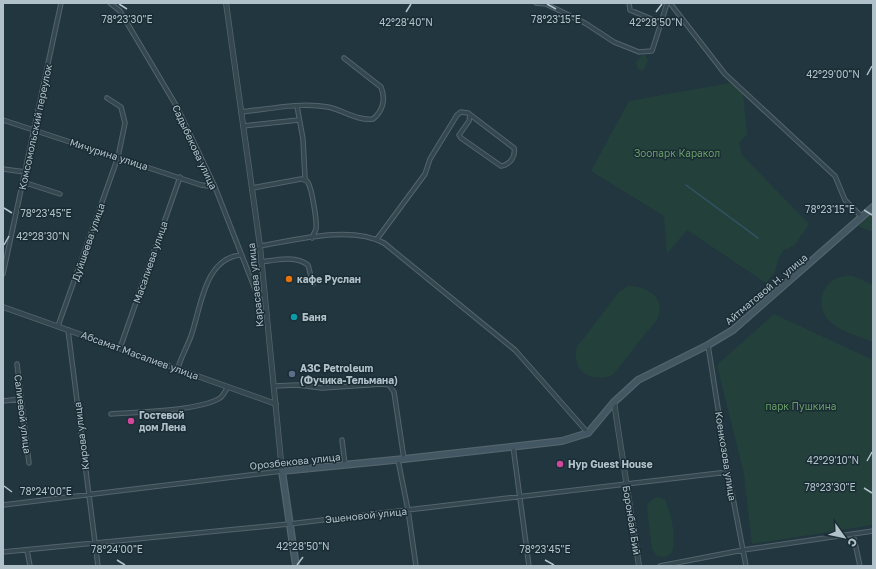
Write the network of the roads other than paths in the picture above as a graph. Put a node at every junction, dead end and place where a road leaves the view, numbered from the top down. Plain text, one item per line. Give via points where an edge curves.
1 (61, 3) edge
2 (110, 3) edge
3 (226, 3) edge
4 (536, 3) edge
5 (629, 3) edge
6 (669, 3) edge
7 (662, 22) junction
8 (344, 58) dead end
9 (107, 98) dead end
10 (297, 106) junction
11 (241, 112) junction
12 (470, 115) junction
13 (3, 120) edge
14 (299, 120) junction
15 (243, 126) junction
16 (35, 131) junction
17 (118, 158) junction
18 (3, 169) edge
19 (25, 172) junction
20 (180, 177) junction
21 (305, 179) junction
22 (23, 182) junction
23 (215, 187) junction
24 (252, 188) junction
25 (60, 194) dead end
26 (873, 207) edge
27 (862, 217) junction
28 (312, 238) junction
29 (377, 239) junction
30 (260, 246) junction
31 (242, 255) junction
32 (261, 262) junction
33 (3, 274) edge
34 (313, 284) dead end
35 (265, 297) junction
36 (3, 307) edge
37 (58, 326) junction
38 (68, 330) junction
39 (708, 345) junction
40 (120, 348) junction
41 (16, 364) dead end
42 (178, 368) junction
43 (274, 386) junction
44 (227, 388) junction
45 (21, 399) junction
46 (3, 401) edge
47 (614, 402) junction
48 (276, 404) junction
49 (111, 414) dead end
50 (588, 433) junction
51 (342, 440) dead end
52 (513, 446) junction
53 (401, 459) junction
54 (29, 463) dead end
55 (345, 465) junction
56 (282, 470) junction
57 (728, 472) junction
58 (626, 484) junction
59 (88, 495) junction
60 (520, 497) junction
61 (3, 505) edge
62 (408, 510) junction
63 (289, 524) junction
64 (873, 530) edge
65 (853, 534) junction
66 (95, 544) junction
67 (28, 550) junction
68 (743, 550) junction
69 (3, 552) edge
70 (30, 566) edge
71 (98, 566) edge
72 (296, 566) edge
73 (416, 566) edge
74 (529, 566) edge
75 (639, 566) edge
76 (660, 566) edge
77 (746, 566) edge
78 (860, 566) edge

1 - 16 street, Комсомольский переулок
2 - 23 street, Садыбекова улица via 120,11 177,107
3 - 11 street, Карасаева улица
4 - 7 street via 546,4 585,23 614,42 639,52 652,51
5 - 7 street via 630,10
6 - 7 street
6 - 27 street via 725,74 835,176 846,200
8 - 10 street via 381,87 384,93 383,103 378,114 368,120 330,107
9 - 17 street, Дуйшеева улица via 121,107 125,123
10 - 11 street
10 - 14 street
11 - 15 street, Карасаева улица
12 - 12 street via 459,136 501,166 508,164 515,154 514,148
12 - 29 street via 464,112 457,115 430,159 425,174
13 - 16 street, Мичурина улица
14 - 15 street
14 - 21 street
15 - 24 street, Карасаева улица
16 - 17 street, Мичурина улица
16 - 19 street, Комсомольский переулок
17 - 20 street, Мичурина улица
17 - 37 street, Дуйшеева улица
18 - 19 street
19 - 22 street, Комсомольский переулок
20 - 23 street, Мичурина улица
20 - 40 street, Масалиева улица
21 - 24 street
21 - 28 street via 311,187 316,221
22 - 25 street
22 - 33 street, Комсомольский переулок
23 - 31 street, Садыбекова улица
24 - 30 street, Карасаева улица
26 - 27 main road, Айтматовой Н. улица
27 - 39 main road, Айтматовой Н. улица via 733,330
28 - 29 street via 350,234
28 - 30 street
29 - 50 street via 515,350
30 - 32 street, Карасаева улица
31 - 35 street, Садыбекова улица via 255,289
31 - 42 street via 231,256 220,262 203,291 191,337
32 - 34 street via 285,259 304,262 308,265
32 - 35 street, Карасаева улица
35 - 43 street, Карасаева улица
36 - 37 street, Абсамат Масалиев улица
37 - 38 street, Абсамат Масалиев улица
38 - 40 street, Абсамат Масалиев улица
38 - 59 street, Кирова улица
39 - 47 main road, Айтматовой Н. улица via 638,380
39 - 57 street, Коенкозова улица
40 - 42 street, Абсамат Масалиев улица
41 - 45 street, Салиевой улица
42 - 44 street, Абсамат Масалиев улица
43 - 48 street, Карасаева улица
43 - 53 street via 322,388 389,385 394,392
44 - 48 street, Абсамат Масалиев улица
44 - 49 street via 222,397 215,401 177,409
45 - 46 street
45 - 54 street, Салиевой улица
47 - 50 main road, Айтматовой Н. улица
47 - 58 street, Боронбай Бий
48 - 56 street, Карасаева улица
50 - 52 main road, Орозбекова улица via 562,441
51 - 55 street
52 - 53 main road, Орозбекова улица
52 - 60 street
53 - 55 main road, Орозбекова улица
53 - 62 street
55 - 56 main road, Орозбекова улица
56 - 59 street, Орозбекова улица
56 - 63 main road, Карасаева улица
57 - 58 street, Эшеновой улица
57 - 68 street, Коенкозова улица
58 - 60 street, Эшеновой улица
58 - 75 street, Боронбай Бий
59 - 61 street, Орозбекова улица
59 - 66 street, Кирова улица
60 - 62 street, Эшеновой улица
60 - 74 street
62 - 63 street, Эшеновой улица
62 - 73 street
63 - 66 street, Эшеновой улица
63 - 72 main road, Карасаева улица
64 - 65 street
65 - 68 street
65 - 78 street
66 - 67 street, Эшеновой улица
66 - 71 street, Кирова улица
67 - 69 street, Эшеновой улица
67 - 70 street
68 - 76 street
68 - 77 street, Коенкозова улица

